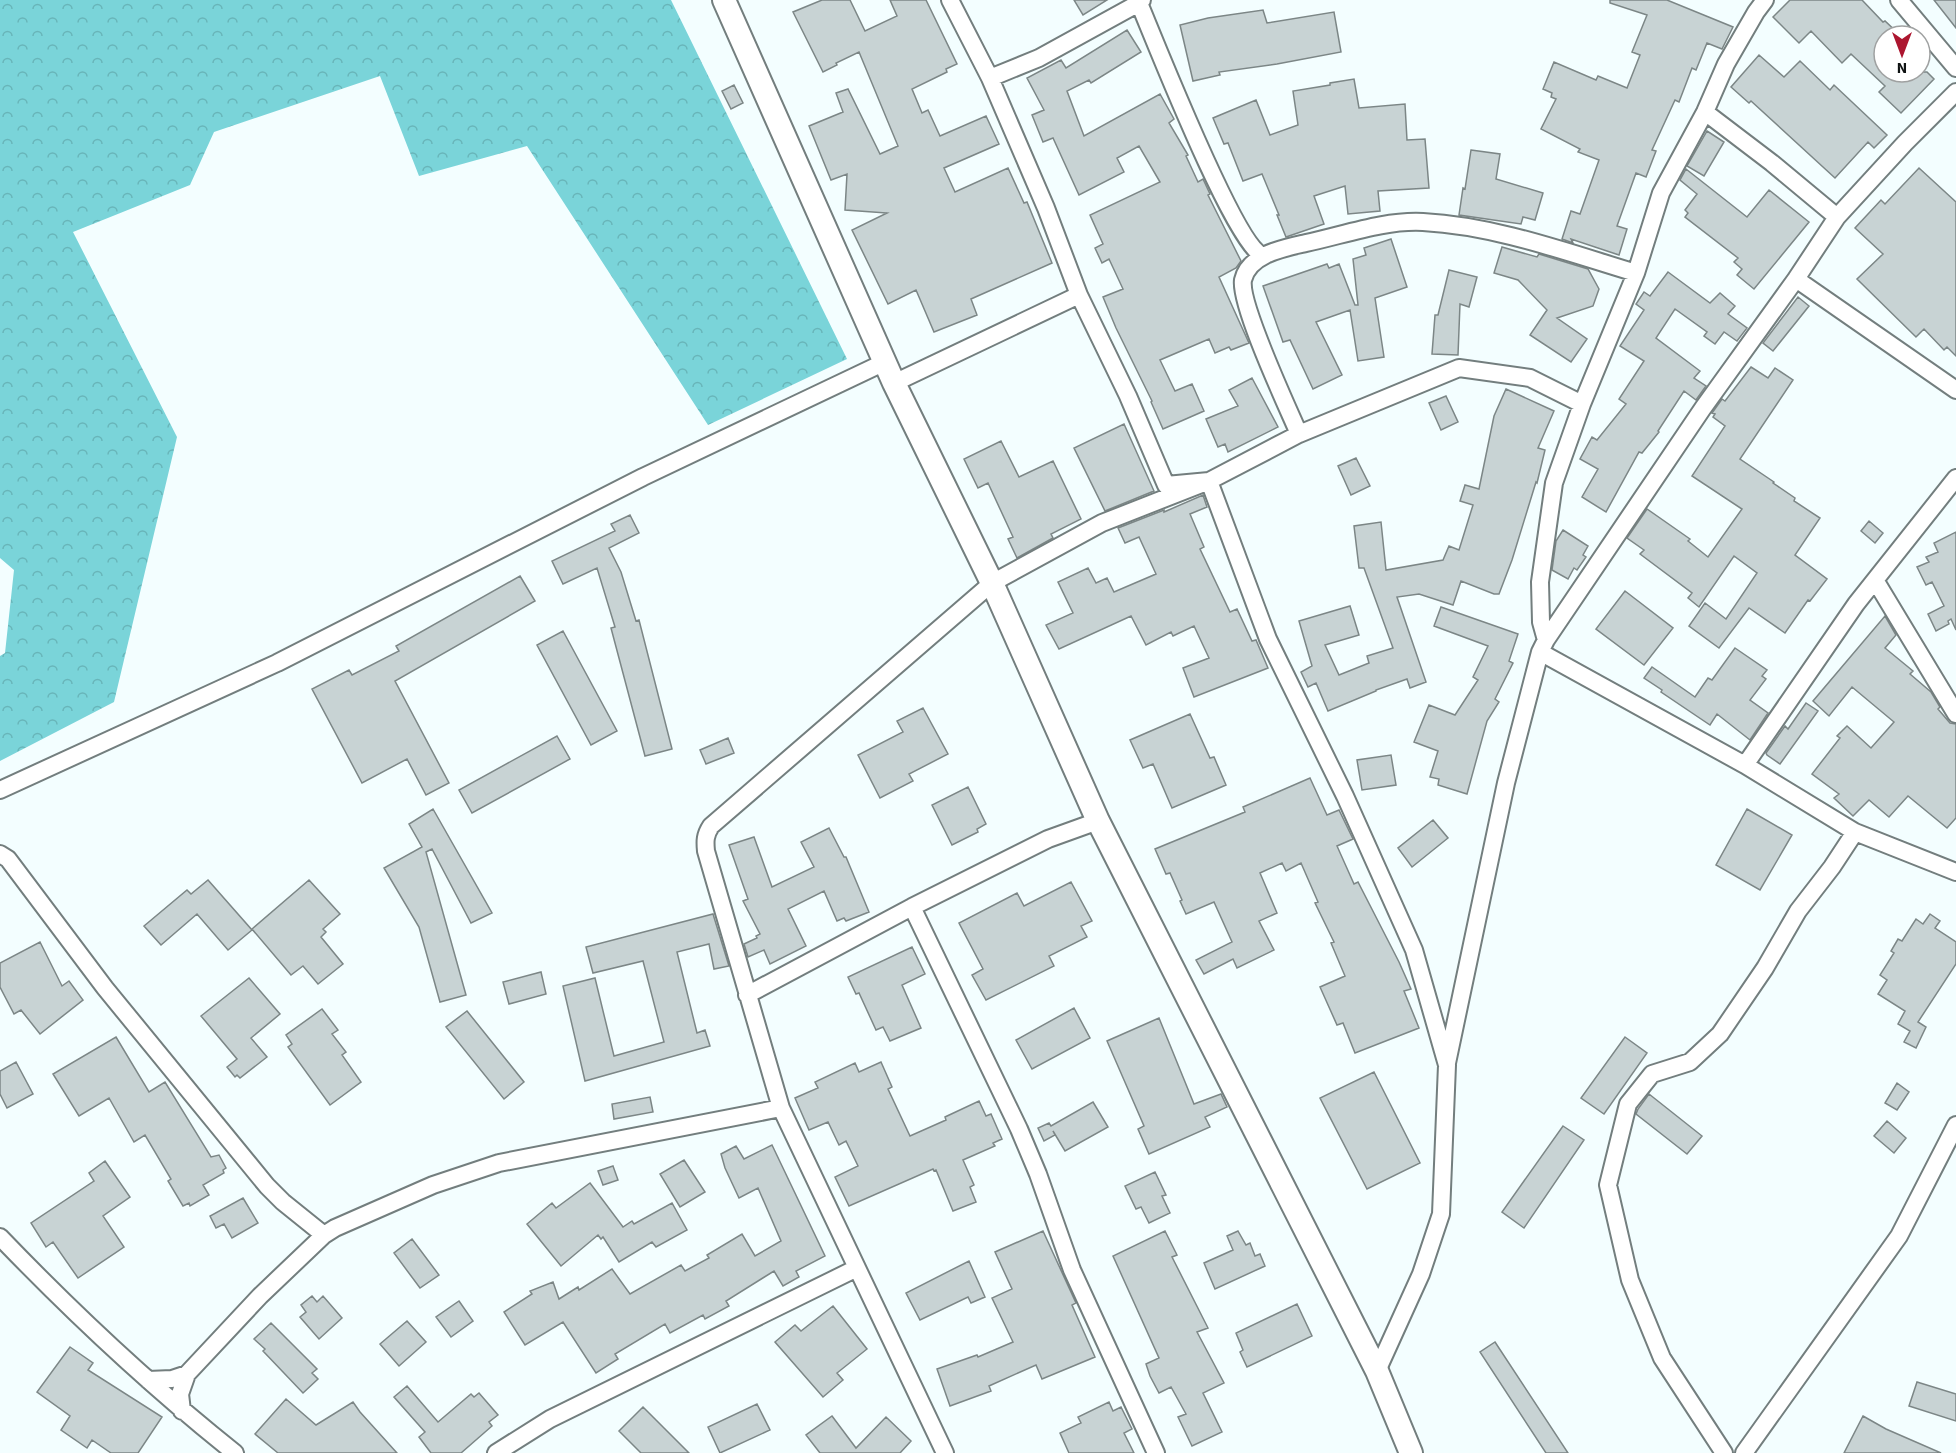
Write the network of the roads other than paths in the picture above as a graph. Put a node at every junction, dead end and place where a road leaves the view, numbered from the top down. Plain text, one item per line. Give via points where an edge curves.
1 (724, 0) edge
2 (950, 0) edge
3 (1765, 0) edge
4 (1899, 0) edge
5 (1141, 2) edge
6 (1956, 68) edge
7 (990, 78) junction
8 (1956, 92) edge
9 (1705, 112) junction
10 (1837, 217) junction
11 (1263, 256) junction
12 (1636, 273) junction
13 (1796, 279) junction
14 (1079, 295) junction
15 (885, 362) junction
16 (894, 383) junction
17 (1956, 390) edge
18 (1582, 404) junction
19 (1299, 434) junction
20 (1956, 478) edge
21 (1209, 481) junction
22 (1875, 580) junction
23 (992, 583) junction
24 (1543, 646) junction
25 (1956, 714) edge
26 (1745, 765) junction
27 (0, 790) edge
28 (1098, 821) junction
29 (1855, 832) junction
30 (0, 854) edge
31 (1956, 872) edge
32 (912, 908) junction
33 (747, 995) junction
34 (1447, 1065) junction
35 (781, 1108) junction
36 (1956, 1125) edge
37 (324, 1235) junction
38 (0, 1237) edge
39 (857, 1268) junction
40 (1377, 1371) junction
41 (187, 1374) junction
42 (148, 1380) junction
43 (182, 1411) junction
44 (1405, 1451) edge
45 (235, 1453) edge
46 (496, 1453) edge
47 (945, 1453) edge
48 (1156, 1453) edge
49 (1724, 1453) edge
50 (1744, 1453) edge

1 - 15 main road
2 - 7 street
3 - 9 street via 1726,64
4 - 6 street
5 - 7 street via 1039,58
5 - 11 street via 1196,141 1244,235
7 - 14 street
8 - 10 street
9 - 10 street
9 - 12 street via 1660,192
10 - 13 street
11 - 12 street via 1393,224 1422,222 1521,238
11 - 19 street via 1246,270 1242,290
12 - 18 street
13 - 17 street
13 - 24 street via 1703,408
14 - 16 street
14 - 21 street via 1166,484
15 - 16 main road
15 - 27 street via 643,477 277,663
16 - 23 main road
18 - 19 street via 1530,378 1459,368
18 - 24 street via 1554,483 1540,582
19 - 21 street
20 - 22 street
21 - 23 street via 1102,523
21 - 34 street via 1268,639 1414,950
22 - 25 street
22 - 26 street
23 - 28 main road
23 - 33 street via 711,825 705,838 706,851
24 - 26 street
24 - 34 street via 1506,783
26 - 29 street
28 - 32 street via 1048,839
28 - 40 main road
29 - 31 street
29 - 49 street via 1798,911 1720,1034 1690,1062 1652,1074 1628,1104 1608,1185 1630,1280 1662,1358
30 - 37 street via 8,858 105,988 267,1186
32 - 33 street
32 - 48 street via 1023,1138 1072,1270
33 - 35 street
34 - 40 street via 1441,1214 1421,1274
35 - 37 street via 499,1163 433,1185
35 - 39 street
36 - 50 street via 1899,1236
37 - 41 street
38 - 42 street via 48,1288
39 - 46 street via 550,1419
39 - 47 street
40 - 44 main road
41 - 42 street
41 - 43 street via 180,1394
42 - 43 street
43 - 45 street

